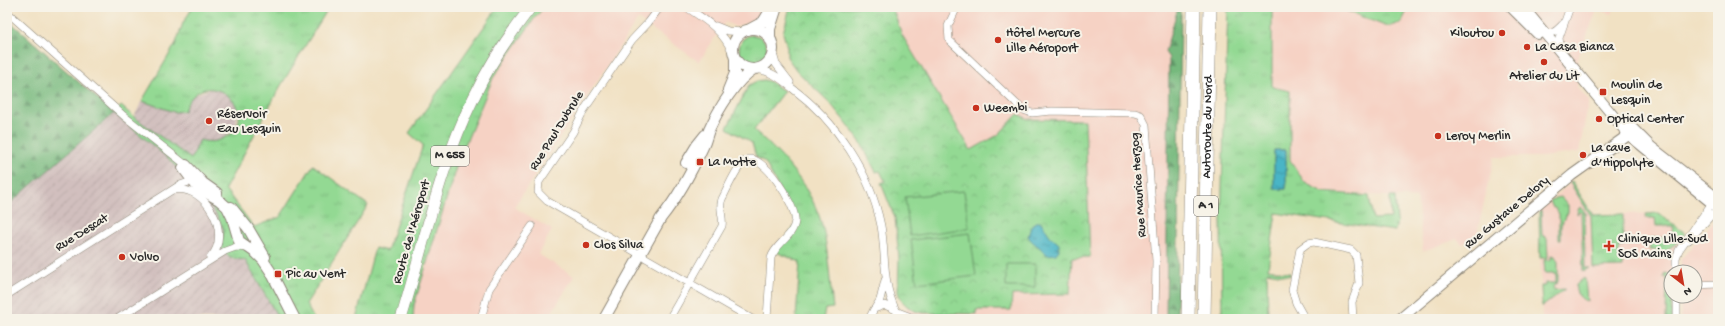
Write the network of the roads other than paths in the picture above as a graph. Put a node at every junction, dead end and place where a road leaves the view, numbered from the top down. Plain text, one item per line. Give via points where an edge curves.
1 (531, 7) edge
2 (660, 7) edge
3 (686, 7) edge
4 (772, 7) edge
5 (777, 7) edge
6 (957, 7) edge
7 (1185, 7) edge
8 (1194, 7) edge
9 (1210, 7) edge
10 (1218, 7) edge
11 (1511, 7) edge
12 (1523, 7) edge
13 (1570, 7) edge
14 (7, 12) edge
15 (709, 22) junction
16 (1563, 24) junction
17 (746, 31) junction
18 (1543, 32) junction
19 (770, 40) junction
20 (772, 50) junction
21 (734, 57) junction
22 (1566, 60) junction
23 (754, 69) junction
24 (1208, 92) junction
25 (802, 96) junction
26 (1192, 100) junction
27 (721, 109) junction
28 (1632, 133) junction
29 (184, 166) junction
30 (193, 182) junction
31 (207, 186) junction
32 (170, 191) junction
33 (1717, 202) edge
34 (532, 226) dead end
35 (248, 228) junction
36 (243, 247) junction
37 (640, 255) junction
38 (204, 264) junction
39 (1676, 264) edge
40 (886, 270) junction
41 (271, 272) junction
42 (689, 284) junction
43 (1718, 284) edge
44 (1703, 285) edge
45 (7, 295) edge
46 (1677, 304) edge
47 (898, 313) edge
48 (871, 314) edge
49 (117, 319) edge
50 (295, 319) edge
51 (401, 319) edge
52 (481, 319) edge
53 (604, 319) edge
54 (669, 319) edge
55 (752, 319) edge
56 (767, 319) edge
57 (864, 319) edge
58 (916, 319) edge
59 (1155, 319) edge
60 (1188, 319) edge
61 (1204, 319) edge
62 (1305, 319) edge
63 (1353, 319) edge
64 (1400, 319) edge
65 (1677, 319) edge

1 - 51 main road, Route de l'Aéroport / M 655 via 487,71 462,123 444,170
2 - 37 street, Rue Paul Dubrule via 632,40 592,97 537,188 547,201
3 - 15 street
4 - 17 main road via 763,22
5 - 19 main road via 770,28
6 - 59 street, Rue Maurice Herzog via 948,26 948,40 1023,110 1032,113 1135,113 1143,118 1146,125 1156,261
7 - 26 highway via 1187,90
8 - 26 highway, Autoroute du Nord / A 1
9 - 24 highway, Autoroute du Nord / A 1
10 - 24 highway via 1216,64
11 - 22 main road
12 - 18 main road
13 - 16 street
14 - 29 street
15 - 17 street via 728,31
15 - 21 street via 725,38
16 - 18 street via 1555,32
16 - 22 street via 1559,44
17 - 19 main road via 759,31
17 - 21 main road via 735,40
18 - 22 main road
19 - 20 main road
20 - 23 main road via 767,63
20 - 25 street via 778,68
21 - 23 main road via 744,67
21 - 27 main road via 735,73
22 - 28 main road
23 - 25 street via 769,72
23 - 27 main road via 738,83
24 - 61 highway, Autoroute du Nord / A 1
25 - 40 street via 831,125 860,169 879,219
26 - 60 highway, Autoroute du Nord / A 1
27 - 37 main road via 673,203 661,218
28 - 33 main road
28 - 64 main road, Rue Gustave Delory via 1578,170
29 - 30 main road
29 - 31 main road
30 - 31 street
30 - 32 street, Rue Descat via 182,184
30 - 36 main road via 227,207
31 - 35 main road via 225,200
32 - 38 street via 181,189 193,192 216,220 220,236 216,249
32 - 45 street, Rue Descat
33 - 39 street via 1679,250
34 - 52 street via 489,289
35 - 36 street
35 - 41 main road
36 - 38 street via 225,251
36 - 41 main road via 260,256
37 - 42 street
37 - 53 main road
38 - 49 street
40 - 47 street via 890,298
40 - 48 street via 882,294
41 - 50 main road
42 - 54 street
42 - 55 street
42 - 56 street via 722,226 720,204 743,162 754,159 761,162 779,185 795,215 792,228 771,258
43 - 44 street
46 - 65 street
47 - 48 street via 885,305
47 - 58 street
48 - 57 street
62 - 63 street via 1294,298 1292,286 1298,251 1305,244 1314,242 1351,250 1356,255 1359,283 1352,302

